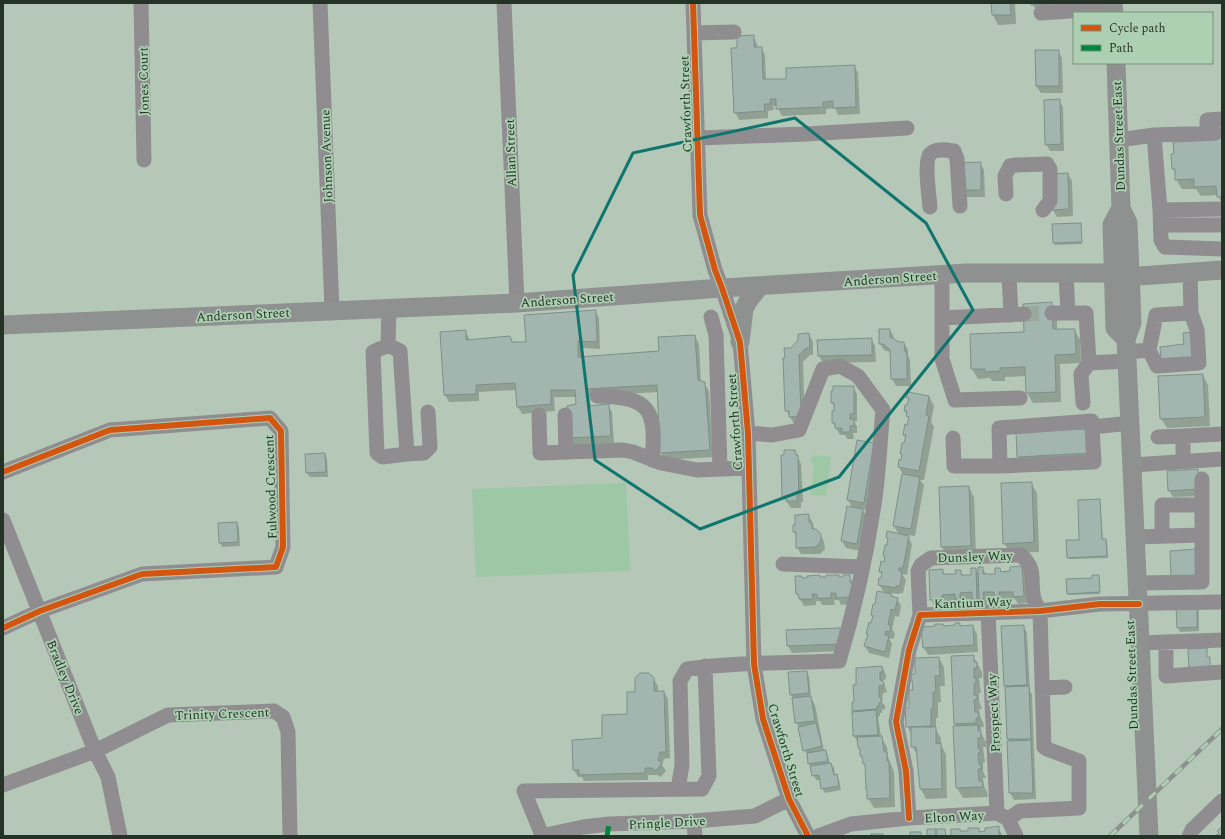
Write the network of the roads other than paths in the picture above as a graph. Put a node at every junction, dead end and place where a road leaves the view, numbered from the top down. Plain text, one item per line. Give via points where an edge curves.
1 (141, 3) edge
2 (320, 3) edge
3 (504, 3) edge
4 (693, 3) edge
5 (1113, 8) edge
6 (1041, 13) dead end
7 (734, 32) dead end
8 (694, 33) junction
9 (1116, 64) edge
10 (907, 128) dead end
11 (1215, 128) edge
12 (1154, 136) junction
13 (698, 138) junction
14 (1119, 140) junction
15 (144, 160) dead end
16 (1006, 194) dead end
17 (960, 206) dead end
18 (930, 207) dead end
19 (1222, 209) edge
20 (1043, 210) dead end
21 (1160, 217) junction
22 (1222, 225) edge
23 (1222, 249) edge
24 (1222, 270) edge
25 (1190, 272) junction
26 (1010, 274) junction
27 (1066, 274) junction
28 (942, 275) junction
29 (1122, 275) junction
30 (760, 286) junction
31 (722, 288) junction
32 (517, 303) junction
33 (389, 308) junction
34 (332, 310) junction
35 (1052, 313) tunnel mouth
36 (1068, 313) junction
37 (1191, 313) junction
38 (711, 316) dead end
39 (942, 318) junction
40 (3, 325) edge
41 (740, 342) junction
42 (388, 345) junction
43 (1149, 350) junction
44 (1127, 351) junction
45 (1089, 363) junction
46 (597, 396) dead end
47 (1020, 398) dead end
48 (1083, 403) dead end
49 (428, 412) dead end
50 (539, 415) dead end
51 (565, 415) dead end
52 (1130, 422) junction
53 (1092, 427) junction
54 (748, 433) junction
55 (1222, 434) edge
56 (1183, 436) junction
57 (1158, 437) dead end
58 (954, 438) dead end
59 (566, 452) junction
60 (407, 454) junction
61 (1222, 459) edge
62 (652, 460) junction
63 (1183, 461) junction
64 (1133, 465) junction
65 (1000, 466) junction
66 (748, 468) junction
67 (720, 469) junction
68 (3, 472) edge
69 (1202, 479) dead end
70 (1202, 505) junction
71 (3, 520) edge
72 (1202, 535) junction
73 (1162, 536) junction
74 (1136, 537) junction
75 (783, 564) dead end
76 (863, 567) junction
77 (1138, 583) junction
78 (1222, 602) edge
79 (1139, 604) junction
80 (1040, 610) junction
81 (40, 611) junction
82 (988, 612) junction
83 (920, 615) junction
84 (3, 628) edge
85 (1222, 640) edge
86 (1166, 642) junction
87 (1140, 643) junction
88 (754, 664) junction
89 (706, 666) junction
90 (1222, 672) edge
91 (1065, 687) dead end
92 (1042, 688) junction
93 (95, 751) junction
94 (3, 784) edge
95 (678, 789) junction
96 (789, 799) junction
97 (1222, 802) edge
98 (1003, 816) junction
99 (909, 818) junction
100 (694, 821) junction
101 (852, 830) edge
102 (120, 836) edge
103 (290, 836) edge
104 (542, 836) edge
105 (696, 836) edge
106 (808, 836) edge
107 (818, 836) edge
108 (1016, 836) edge
109 (1149, 836) edge
110 (1189, 836) edge

1 - 15 street, Jones Court
2 - 34 street, Johnson Avenue
3 - 32 street, Allan Street
4 - 8 street, Crawforth Street
5 - 6 street
7 - 8 street
8 - 13 street, Crawforth Street
9 - 14 main road, Dundas Street East
10 - 13 street
11 - 12 street
12 - 14 street
12 - 21 street
13 - 31 street, Crawforth Street via 700,215
14 - 29 main road, Dundas Street East via 1121,208 1128,223
16 - 20 street via 1005,176 1010,166 1047,164 1050,169 1050,202
17 - 18 street via 957,159 954,151 947,150 929,154 927,163
19 - 21 street
21 - 22 street
21 - 23 street via 1161,240 1165,247
24 - 25 main road, Anderson Street
25 - 29 main road, Anderson Street
25 - 37 street
26 - 27 main road, Anderson Street
26 - 28 main road, Anderson Street
26 - 39 street via 1017,315
27 - 29 main road, Anderson Street
27 - 36 street
28 - 30 main road, Anderson Street
28 - 39 street
29 - 44 main road, Dundas Street East via 1132,324
30 - 31 main road, Anderson Street
30 - 41 main road via 744,309
31 - 32 main road, Anderson Street
31 - 41 street, Crawforth Street
32 - 33 main road, Anderson Street
33 - 34 main road, Anderson Street
33 - 42 street
34 - 40 main road, Anderson Street
35 - 36 street
36 - 45 street via 1086,312
37 - 43 street via 1156,315
37 - 43 street via 1197,330 1199,363 1157,366
38 - 67 street via 716,335
39 - 47 street via 942,359 955,400
41 - 54 street, Crawforth Street
42 - 60 street via 400,351
42 - 60 street via 373,352 377,453 382,456
43 - 44 street
44 - 45 street
44 - 52 main road, Dundas Street East
45 - 48 street via 1081,374
46 - 62 street via 627,398 649,412 653,429
49 - 60 street via 430,447 424,453
50 - 59 street via 540,453
51 - 59 street
52 - 53 street
52 - 64 main road, Dundas Street East
53 - 65 street via 1094,462
53 - 65 street via 1092,421 999,428
54 - 66 street, Crawforth Street
54 - 76 street via 772,434 799,430 823,370 840,366 858,376 883,410 875,497
55 - 56 street
56 - 57 street
56 - 63 street
58 - 65 street via 954,466
59 - 62 street via 623,450
61 - 63 street
62 - 67 street via 686,469
63 - 64 street
64 - 74 main road, Dundas Street East
66 - 67 street
66 - 88 street, Crawforth Street
68 - 81 street, Fulwood Crescent via 110,430 270,418 281,431 283,547 276,567 142,574
69 - 70 street
70 - 72 street
70 - 73 street via 1162,505
71 - 81 street, Bradley Drive
72 - 73 street
72 - 77 street via 1202,582
73 - 74 street
74 - 77 main road, Dundas Street East
75 - 76 street
76 - 88 street via 839,661
77 - 79 main road, Dundas Street East
78 - 79 street, Kantium Way
79 - 80 street, Kantium Way via 1100,604
79 - 87 main road, Dundas Street East
80 - 82 street, Kantium Way
80 - 83 street, Dunsley Way via 1034,599 1029,562 1021,555 931,558 921,565 918,571
80 - 92 street, Dunsley Way
81 - 84 street
81 - 93 street, Bradley Drive
82 - 83 street, Kantium Way
82 - 98 street, Prospect Way
83 - 99 street, Kantium Way via 909,650 896,722 906,771
85 - 86 street
86 - 87 street
86 - 90 street via 1166,676
87 - 109 main road, Dundas Street East
88 - 89 street
88 - 96 street, Crawforth Street via 763,719
89 - 95 street via 687,669 680,681 682,765
89 - 95 street via 709,776 702,789
91 - 92 street
92 - 98 street, Dunsley Way via 1044,747 1079,761 1079,808 1020,811
93 - 94 street, Trinity Crescent
93 - 102 street, Bradley Drive via 108,777
93 - 103 street, Trinity Crescent via 168,715 274,711 283,716 288,732
95 - 104 street via 524,791
96 - 100 street, Pringle Drive via 755,816
96 - 106 street, Crawforth Street
97 - 110 street via 1192,830
98 - 99 street, Elton Way
98 - 108 street
99 - 101 street, Elton Way
100 - 104 street, Pringle Drive via 608,824
100 - 105 street
101 - 107 street, Elton Way

